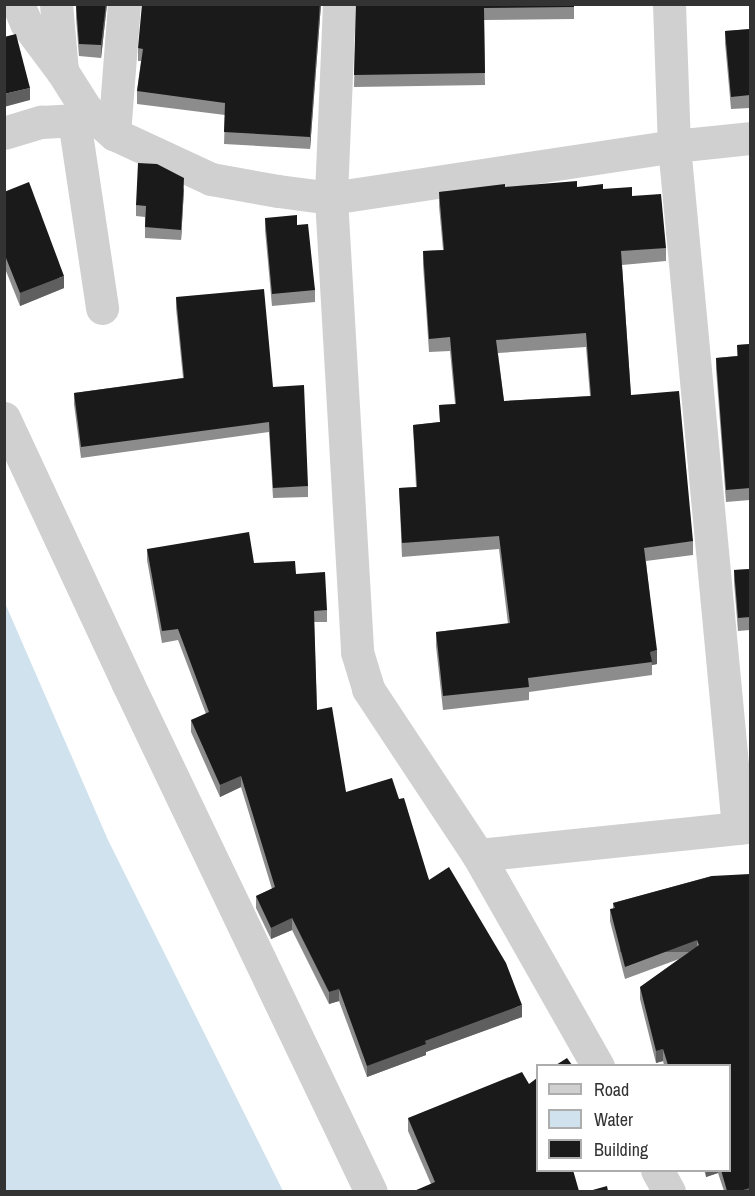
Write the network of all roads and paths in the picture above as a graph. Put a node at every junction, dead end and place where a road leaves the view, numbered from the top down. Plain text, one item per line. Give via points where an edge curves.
1 (18, 4) edge
2 (56, 4) edge
3 (124, 4) edge
4 (339, 4) edge
5 (669, 4) edge
6 (62, 71) junction
7 (95, 124) junction
8 (4, 133) edge
9 (750, 138) edge
10 (674, 146) junction
11 (331, 198) junction
12 (102, 308) dead end
13 (4, 418) edge
14 (744, 828) edge
15 (478, 855) junction
16 (597, 1064) edge
17 (658, 1172) edge
18 (371, 1191) edge
19 (669, 1191) edge

1 - 6 street via 26,23
2 - 6 street
3 - 7 street
4 - 11 street
5 - 10 street
6 - 7 street
7 - 8 street via 41,122
7 - 11 street via 211,179
7 - 12 street
9 - 10 street
10 - 11 street
10 - 14 street
11 - 15 street via 357,652 368,689
13 - 18 street
14 - 15 street
15 - 16 street
17 - 19 street

